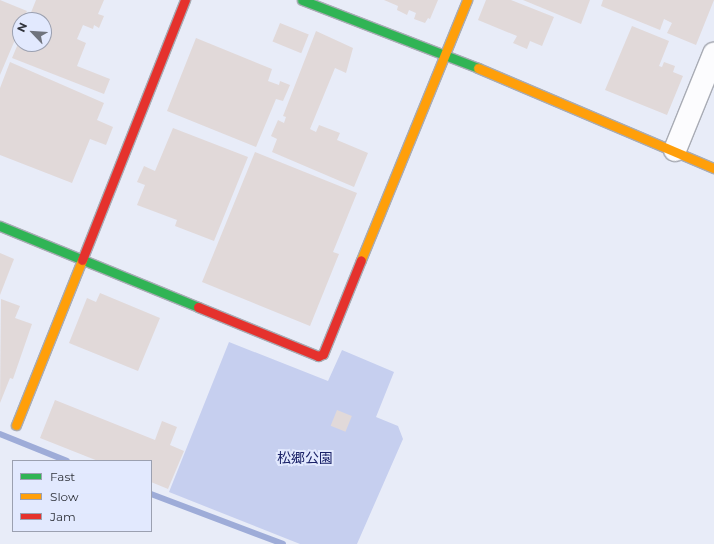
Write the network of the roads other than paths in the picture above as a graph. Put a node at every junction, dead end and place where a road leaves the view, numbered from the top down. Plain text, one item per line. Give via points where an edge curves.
1 (185, 0) edge
2 (302, 0) edge
3 (467, 0) edge
4 (445, 54) junction
5 (714, 54) edge
6 (675, 150) junction
7 (714, 168) edge
8 (0, 226) edge
9 (84, 259) junction
10 (16, 425) dead end

1 - 9 street
2 - 4 street
3 - 4 street
4 - 6 street
4 - 9 street via 323,354 318,356
5 - 6 street
6 - 7 street
8 - 9 street
9 - 10 street

